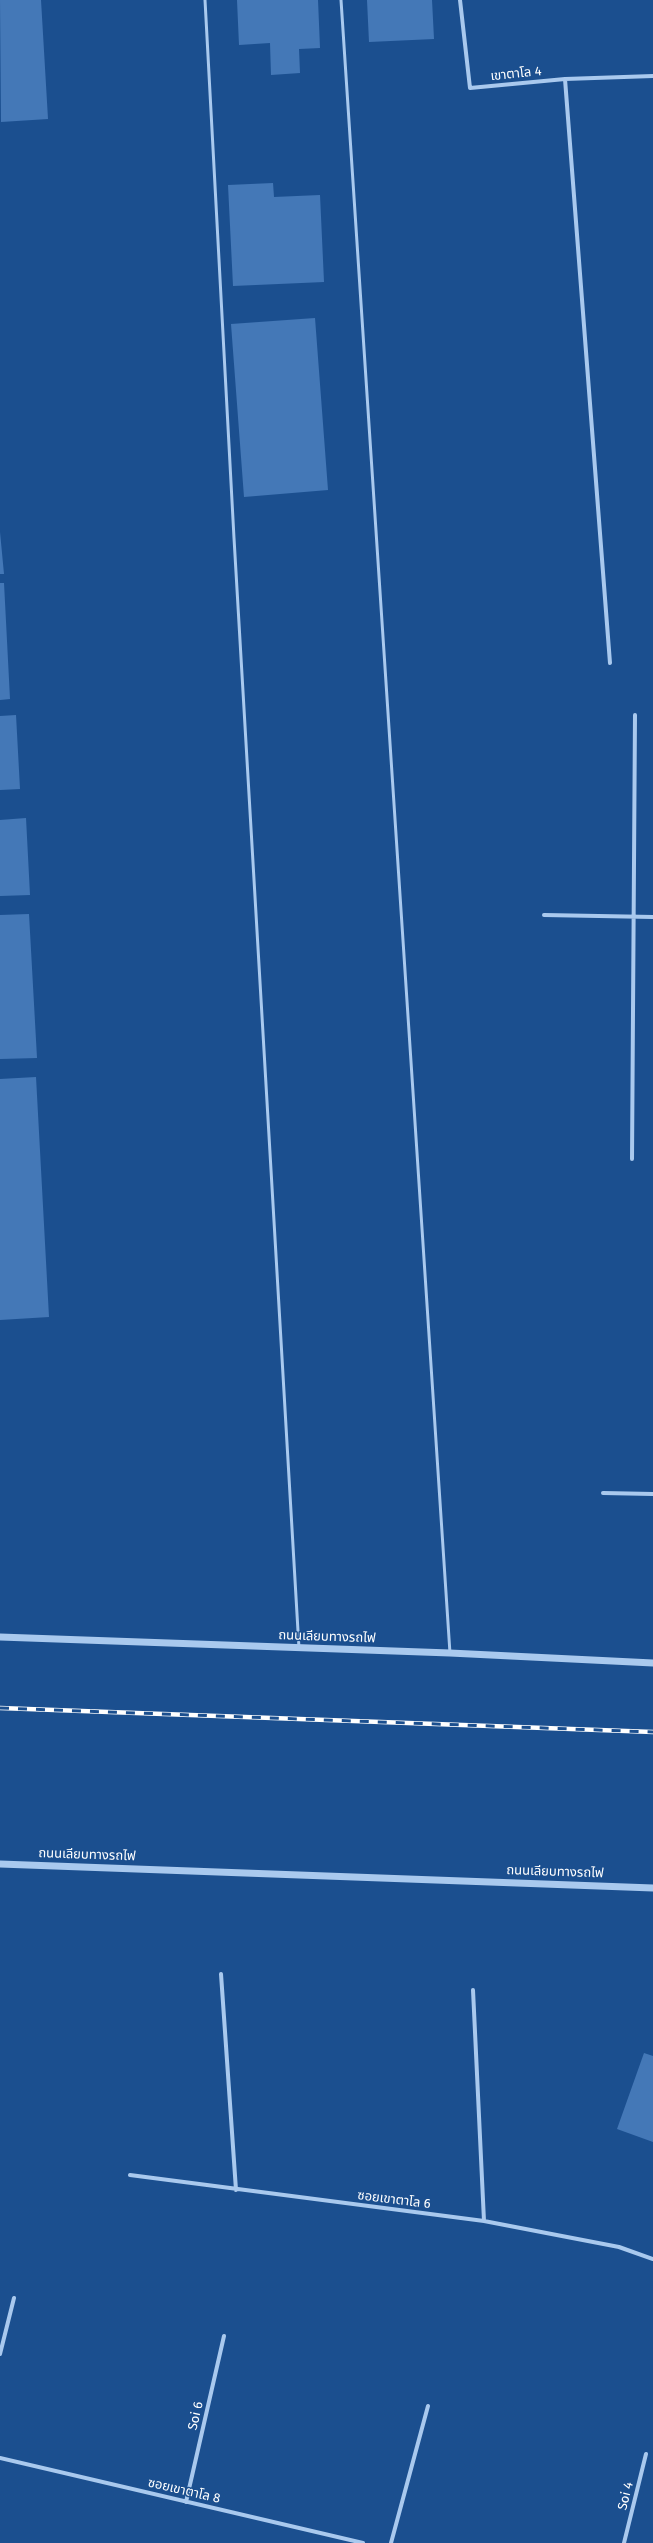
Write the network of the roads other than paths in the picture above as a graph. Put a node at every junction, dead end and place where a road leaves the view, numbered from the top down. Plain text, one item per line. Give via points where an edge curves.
1 (205, 0) edge
2 (341, 0) edge
3 (460, 0) edge
4 (653, 76) edge
5 (565, 78) junction
6 (610, 663) dead end
7 (635, 716) dead end
8 (544, 915) dead end
9 (635, 917) junction
10 (653, 917) edge
11 (632, 1159) dead end
12 (603, 1493) dead end
13 (653, 1494) edge
14 (0, 1637) edge
15 (299, 1648) junction
16 (450, 1653) junction
17 (653, 1663) edge
18 (0, 1864) edge
19 (653, 1888) edge
20 (221, 1974) dead end
21 (473, 1990) dead end
22 (130, 2175) dead end
23 (236, 2190) junction
24 (484, 2221) junction
25 (653, 2259) edge
26 (14, 2298) dead end
27 (224, 2336) dead end
28 (0, 2354) edge
29 (428, 2406) dead end
30 (646, 2454) dead end
31 (0, 2458) edge
32 (186, 2502) junction
33 (363, 2543) edge
34 (391, 2543) edge
35 (624, 2543) edge

1 - 15 lane
2 - 16 lane
3 - 5 street, เขาตาโล 4 via 470,88
4 - 5 street, เขาตาโล 4
5 - 6 street
7 - 9 street
8 - 9 street
9 - 10 street
9 - 11 street
12 - 13 street
14 - 15 street, ถนนเลียบทางรถไฟ
15 - 16 street, ถนนเลียบทางรถไฟ
16 - 17 street, ถนนเลียบทางรถไฟ
18 - 19 street, ถนนเลียบทางรถไฟ
20 - 23 street
21 - 24 street
22 - 23 street, ซอยเขาตาโล 6
23 - 24 street, ซอยเขาตาโล 6
24 - 25 street, ซอยเขาตาโล 6 via 619,2247
26 - 28 street
27 - 32 street, Soi 6
29 - 34 street
30 - 35 street, Soi 4
31 - 32 street, ซอยเขาตาโล 8
32 - 33 street, ซอยเขาตาโล 8

